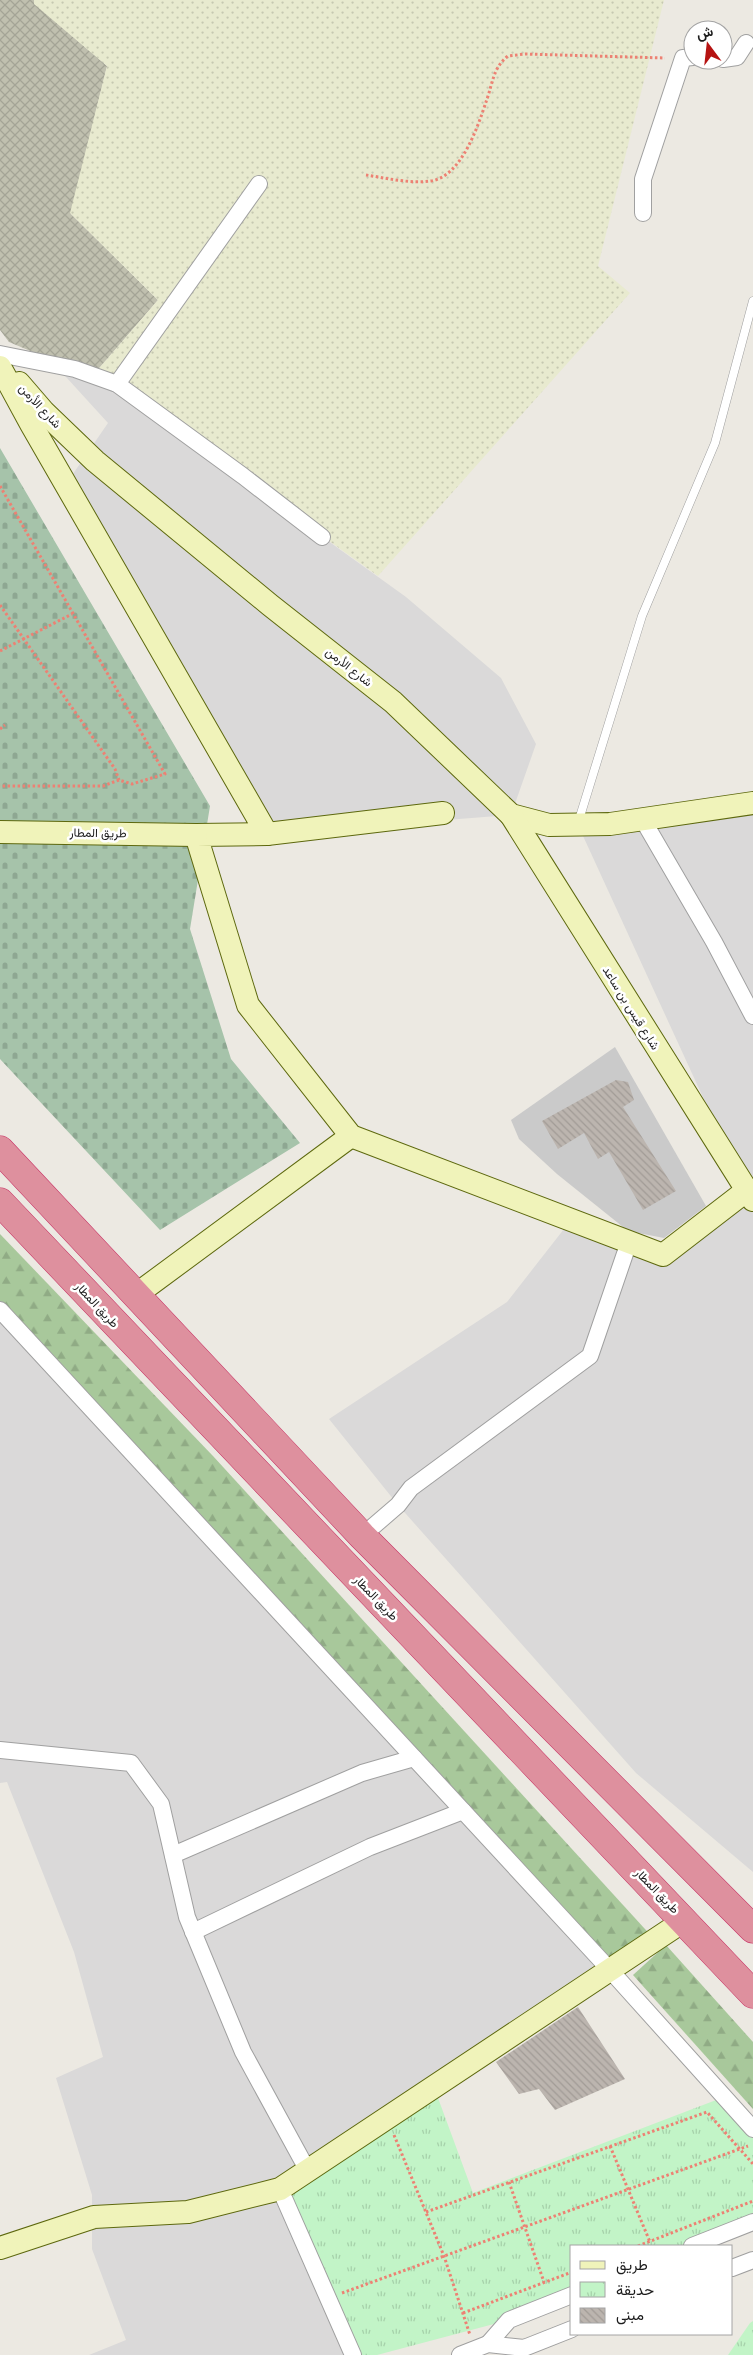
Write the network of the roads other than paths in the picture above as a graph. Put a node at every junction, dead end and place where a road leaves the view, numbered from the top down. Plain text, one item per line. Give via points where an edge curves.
1 (750, 43) edge
2 (733, 57) edge
3 (683, 70) edge
4 (259, 184) dead end
5 (642, 213) dead end
6 (753, 300) edge
7 (0, 354) edge
8 (0, 362) edge
9 (0, 367) edge
10 (117, 384) junction
11 (95, 461) junction
12 (66, 484) junction
13 (322, 537) dead end
14 (753, 803) edge
15 (443, 813) dead end
16 (511, 815) junction
17 (643, 820) junction
18 (578, 825) junction
19 (0, 832) edge
20 (267, 834) junction
21 (196, 835) junction
22 (753, 1016) edge
23 (351, 1136) junction
24 (0, 1150) edge
25 (749, 1196) edge
26 (0, 1202) edge
27 (629, 1242) junction
28 (137, 1294) junction
29 (0, 1310) edge
30 (362, 1536) junction
31 (0, 1750) edge
32 (414, 1758) junction
33 (463, 1810) junction
34 (173, 1856) junction
35 (685, 1920) junction
36 (753, 1929) edge
37 (194, 1932) junction
38 (610, 1970) junction
39 (753, 1994) edge
40 (753, 2129) edge
41 (308, 2171) junction
42 (280, 2189) junction
43 (753, 2222) edge
44 (695, 2245) edge
45 (0, 2248) edge
46 (753, 2260) edge
47 (733, 2268) edge
48 (570, 2295) edge
49 (570, 2330) edge
50 (474, 2350) edge
51 (353, 2355) edge

1 - 2 street
3 - 5 street via 643,180
4 - 10 street
6 - 18 lane via 715,443 642,616
7 - 10 street via 75,369
8 - 11 main road, شارع الأرمن via 44,412
9 - 12 main road
10 - 13 street
11 - 12 main road via 76,467
11 - 16 main road, شارع الأرمن via 393,702
12 - 20 main road
14 - 17 main road, شارع الأرمن
15 - 20 main road
16 - 18 main road, شارع الأرمن via 549,826
16 - 25 main road, شارع قيس بن ساعد
17 - 18 main road, شارع الأرمن
17 - 22 street
19 - 21 main road, طريق المطار
20 - 21 main road, طريق المطار
21 - 23 main road via 248,1005
23 - 27 main road
23 - 28 main road
24 - 28 highway
25 - 27 main road via 663,1255
26 - 35 highway, طريق المطار
27 - 30 street via 590,1356 411,1488 398,1505
28 - 30 highway
29 - 32 street
30 - 36 highway
31 - 34 street via 131,1763 161,1804
32 - 33 street
32 - 34 street via 362,1773
33 - 37 street via 370,1847
33 - 38 street
34 - 37 street
35 - 38 main road
35 - 39 highway, طريق المطار
37 - 41 street via 243,2052
38 - 40 street
38 - 41 main road
41 - 42 main road
42 - 45 main road via 188,2212 94,2217
42 - 51 street
43 - 44 street
46 - 47 street
48 - 50 street via 509,2320
49 - 50 street via 524,2348

